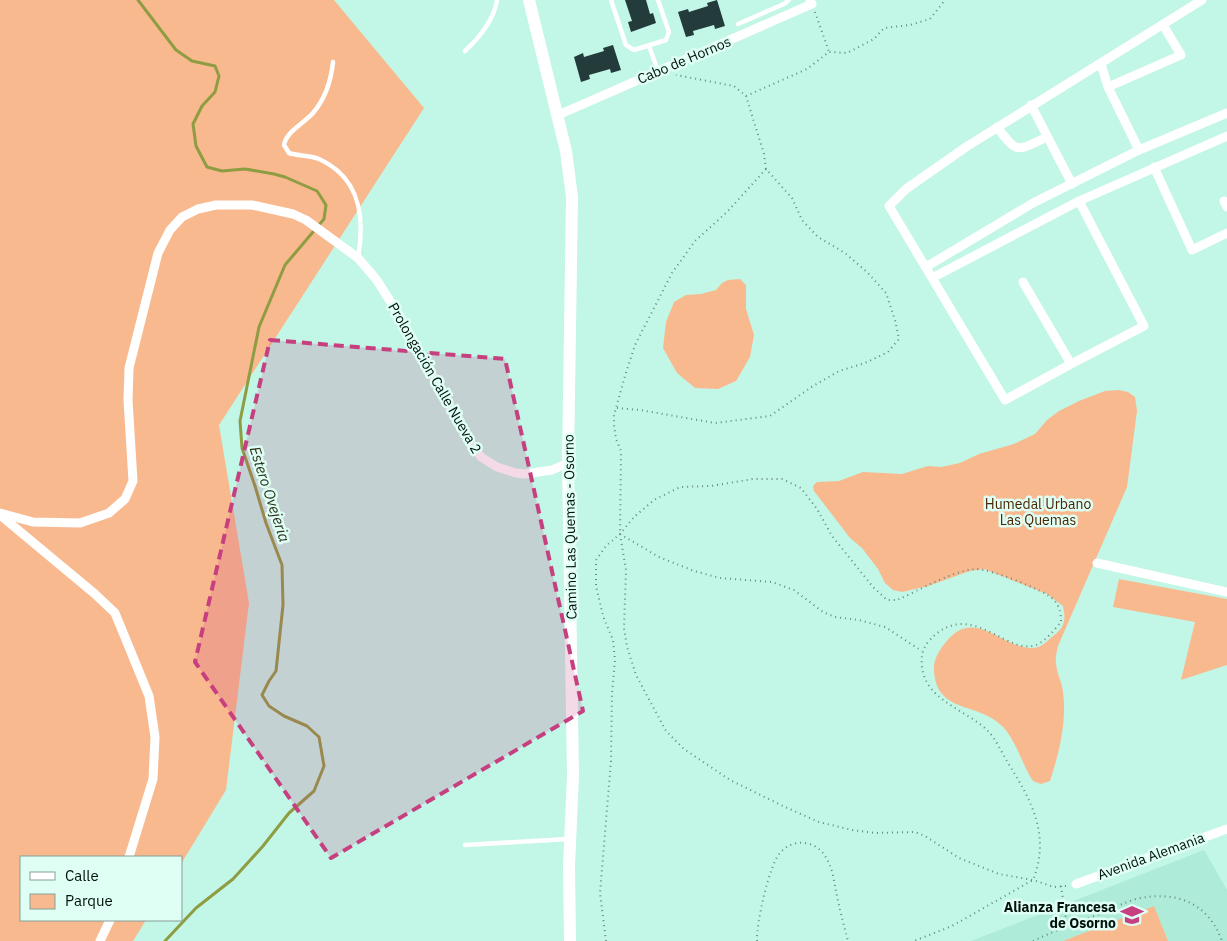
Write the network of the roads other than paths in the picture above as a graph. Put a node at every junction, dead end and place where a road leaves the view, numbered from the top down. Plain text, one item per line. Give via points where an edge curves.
1 (496, 0) edge
2 (529, 0) edge
3 (611, 0) edge
4 (658, 0) edge
5 (789, 0) edge
6 (1202, 0) edge
7 (814, 1) edge
8 (738, 24) dead end
9 (1163, 25) junction
10 (649, 46) junction
11 (465, 51) dead end
12 (333, 62) dead end
13 (1101, 64) junction
14 (658, 71) junction
15 (1108, 87) junction
16 (1031, 105) junction
17 (1227, 113) edge
18 (556, 116) junction
19 (997, 127) junction
20 (1227, 136) edge
21 (1047, 137) junction
22 (1139, 150) junction
23 (1154, 167) junction
24 (1072, 184) junction
25 (1079, 201) junction
26 (1227, 233) edge
27 (358, 258) junction
28 (926, 267) junction
29 (932, 278) junction
30 (1023, 282) dead end
31 (1071, 364) junction
32 (568, 463) junction
33 (0, 514) edge
34 (1098, 563) dead end
35 (1227, 592) edge
36 (1227, 829) edge
37 (570, 839) junction
38 (465, 845) dead end
39 (130, 856) edge
40 (1076, 884) road end
41 (110, 921) edge
42 (100, 941) edge
43 (570, 941) edge

1 - 11 lane via 490,20
2 - 18 main road, Camino Las Quemas - Osorno
3 - 10 lane via 626,45 634,50
4 - 10 lane via 669,32 666,40
5 - 8 lane
6 - 9 street
7 - 14 street, Cabo de Hornos
9 - 13 street
9 - 15 street via 1181,55
10 - 14 lane
12 - 27 lane via 323,98 312,114 286,138 284,145 289,152 326,163 350,186 362,221
13 - 15 street
13 - 16 street
14 - 18 street, Cabo de Hornos
15 - 22 street
16 - 19 street
16 - 21 street
17 - 22 street
18 - 32 main road, Camino Las Quemas - Osorno via 566,151 572,197
19 - 21 street via 1017,148
19 - 28 street via 906,189 889,206
20 - 23 street
21 - 24 street
22 - 24 street
23 - 25 street
23 - 26 street via 1192,250
24 - 28 street via 1033,203
25 - 29 street
25 - 31 street via 1144,326
27 - 32 street, Prolongación Calle Nueva 2 via 399,315 481,457 497,467 525,474 543,472
27 - 33 street, Prolongación Calle Nueva 2 via 306,220 265,207 216,204 190,212 165,237 158,253 129,368 134,481 125,499 109,513 80,524 33,522
28 - 29 street
29 - 31 street via 1005,400
30 - 31 street
32 - 37 main road, Camino Las Quemas - Osorno via 572,739
33 - 39 street via 115,613 148,696 155,737 153,779
34 - 35 street
36 - 40 street, Avenida Alemania
37 - 38 lane
37 - 43 main road, Camino Las Quemas - Osorno
41 - 42 street

